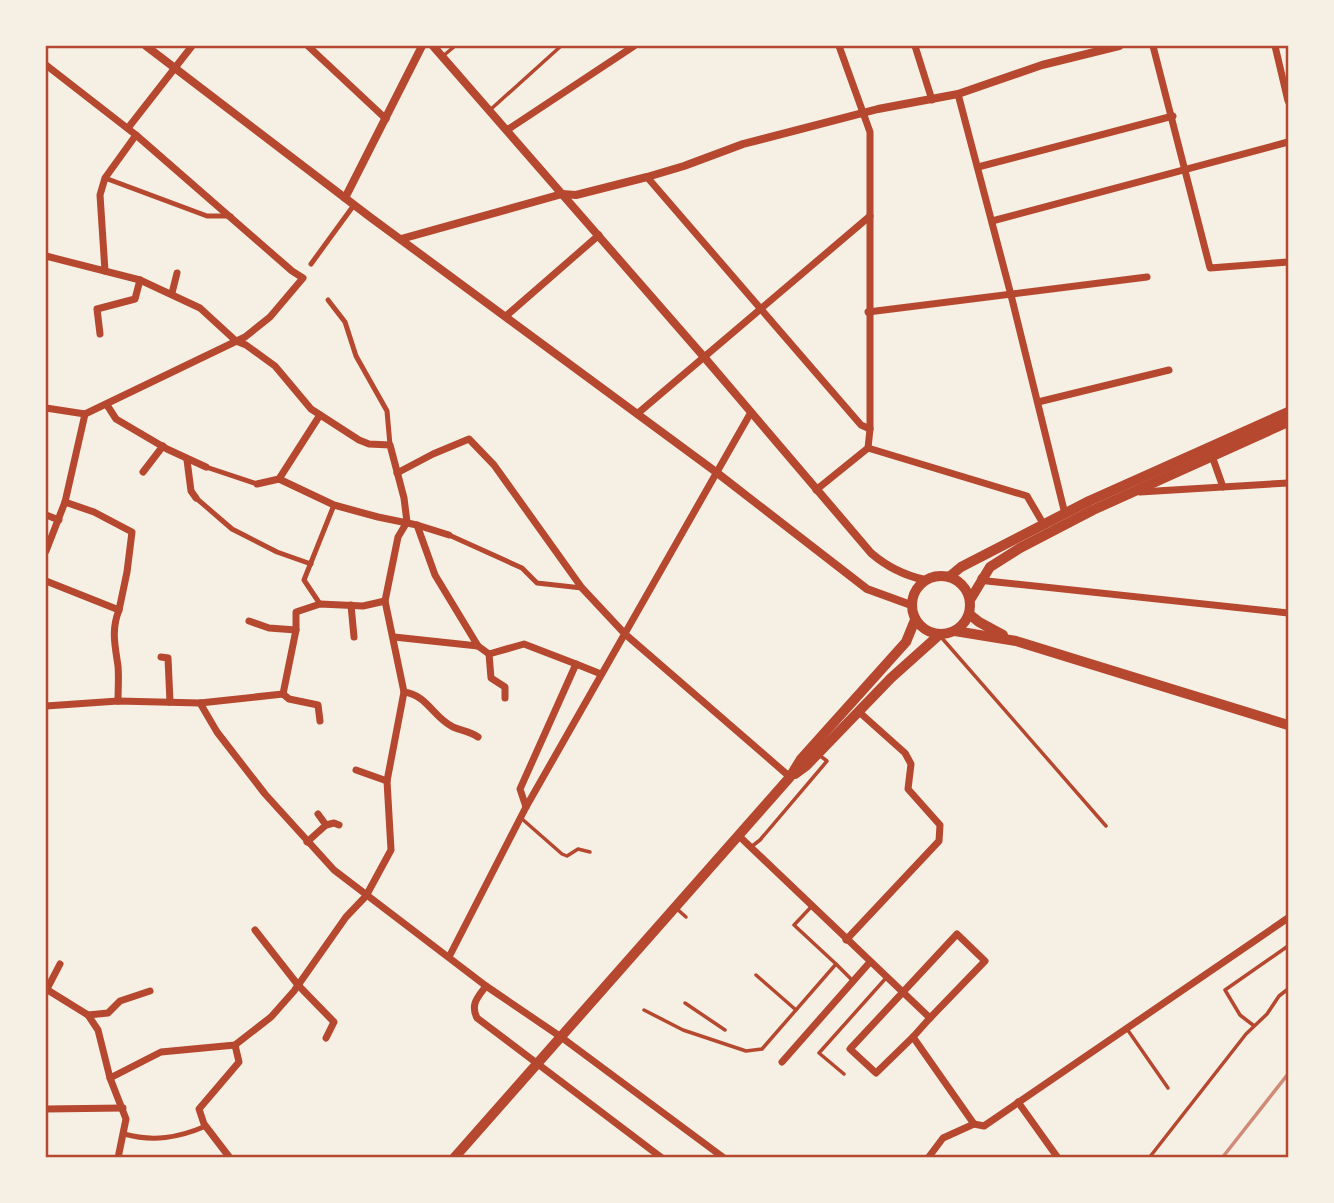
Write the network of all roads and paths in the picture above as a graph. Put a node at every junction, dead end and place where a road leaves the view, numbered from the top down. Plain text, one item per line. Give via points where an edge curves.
1 (146, 46) edge
2 (192, 46) edge
3 (307, 46) edge
4 (422, 46) edge
5 (433, 46) edge
6 (455, 46) edge
7 (561, 46) edge
8 (634, 46) edge
9 (839, 46) edge
10 (915, 46) edge
11 (1119, 46) edge
12 (1153, 46) edge
13 (1275, 46) edge
14 (443, 56) junction
15 (46, 65) edge
16 (175, 68) junction
17 (958, 93) junction
18 (932, 100) junction
19 (1289, 101) edge
20 (490, 110) junction
21 (862, 113) junction
22 (1173, 116) junction
23 (386, 119) junction
24 (128, 128) junction
25 (507, 130) junction
26 (136, 135) junction
27 (1289, 142) edge
28 (978, 167) junction
29 (1186, 171) junction
30 (647, 177) junction
31 (105, 178) junction
32 (562, 194) junction
33 (345, 198) junction
34 (354, 205) junction
35 (231, 216) junction
36 (870, 216) junction
37 (992, 221) junction
38 (599, 235) junction
39 (401, 239) junction
40 (46, 256) edge
41 (1289, 262) edge
42 (311, 264) dead end
43 (105, 271) junction
44 (177, 273) dead end
45 (1147, 277) dead end
46 (140, 280) junction
47 (172, 293) junction
48 (1011, 295) junction
49 (328, 300) dead end
50 (760, 309) junction
51 (868, 312) junction
52 (506, 316) junction
53 (100, 334) dead end
54 (236, 341) junction
55 (704, 357) junction
56 (1169, 370) dead end
57 (1038, 402) junction
58 (107, 405) junction
59 (46, 408) edge
60 (1289, 412) edge
61 (85, 414) junction
62 (637, 414) junction
63 (750, 414) junction
64 (320, 415) junction
65 (1289, 422) edge
66 (870, 429) junction
67 (390, 445) junction
68 (163, 446) junction
69 (868, 448) junction
70 (1212, 456) junction
71 (187, 460) junction
72 (206, 467) joint
73 (143, 472) dead end
74 (716, 472) junction
75 (397, 473) junction
76 (279, 479) junction
77 (257, 484) joint
78 (1289, 484) edge
79 (1223, 487) junction
80 (816, 490) junction
81 (1132, 492) junction
82 (196, 498) joint
83 (65, 502) junction
84 (334, 505) junction
85 (1065, 514) junction
86 (46, 516) edge
87 (59, 520) junction
88 (403, 522) junction
89 (417, 525) junction
90 (1044, 525) junction
91 (449, 535) joint
92 (46, 551) edge
93 (311, 564) junction
94 (949, 577) junction
95 (981, 578) junction
96 (46, 580) edge
97 (925, 580) junction
98 (582, 588) junction
99 (970, 600) junction
100 (385, 601) junction
101 (320, 604) junction
102 (351, 605) junction
103 (911, 605) junction
104 (119, 610) junction
105 (1289, 613) edge
106 (969, 614) junction
107 (915, 620) junction
108 (249, 621) dead end
109 (296, 630) junction
110 (955, 631) junction
111 (625, 634) junction
112 (939, 635) junction
113 (354, 637) dead end
114 (394, 637) junction
115 (1016, 641) junction
116 (478, 646) junction
117 (489, 654) junction
118 (161, 657) dead end
119 (576, 664) junction
120 (601, 674) junction
121 (404, 692) junction
122 (283, 694) junction
123 (505, 698) dead end
124 (118, 701) junction
125 (170, 702) junction
126 (200, 703) junction
127 (46, 706) edge
128 (858, 711) junction
129 (320, 721) dead end
130 (1289, 725) edge
131 (478, 737) dead end
132 (817, 753) junction
133 (356, 770) dead end
134 (790, 777) junction
135 (387, 780) junction
136 (526, 807) junction
137 (318, 814) dead end
138 (521, 817) junction
139 (326, 825) junction
140 (339, 825) dead end
141 (1106, 826) dead end
142 (739, 836) junction
143 (307, 842) junction
144 (751, 847) junction
145 (590, 852) dead end
146 (366, 896) junction
147 (812, 906) junction
148 (676, 908) junction
149 (685, 917) dead end
150 (1289, 918) edge
151 (255, 930) dead end
152 (846, 940) junction
153 (1289, 946) edge
154 (449, 957) junction
155 (870, 962) junction
156 (60, 964) dead end
157 (836, 964) junction
158 (756, 975) dead end
159 (886, 978) junction
160 (853, 982) junction
161 (298, 985) junction
162 (486, 986) junction
163 (46, 989) edge
164 (1289, 989) edge
165 (150, 991) dead end
166 (901, 992) junction
167 (685, 1003) dead end
168 (644, 1010) dead end
169 (796, 1010) junction
170 (89, 1015) junction
171 (930, 1018) junction
172 (1253, 1025) junction
173 (1126, 1028) junction
174 (725, 1030) dead end
175 (561, 1037) junction
176 (912, 1037) junction
177 (326, 1038) dead end
178 (235, 1045) junction
179 (782, 1062) dead end
180 (538, 1063) junction
181 (844, 1074) dead end
182 (110, 1078) junction
183 (1168, 1088) dead end
184 (1018, 1102) junction
185 (123, 1108) junction
186 (46, 1110) edge
187 (974, 1124) junction
188 (205, 1125) junction
189 (124, 1134) junction
190 (118, 1157) edge
191 (230, 1157) edge
192 (454, 1157) edge
193 (662, 1157) edge
194 (724, 1157) edge
195 (928, 1157) edge
196 (1058, 1157) edge
197 (1149, 1157) edge

1 - 16 street
2 - 16 street
3 - 23 street
4 - 23 street
5 - 14 street
6 - 14 lane
7 - 20 lane
8 - 25 street
9 - 21 street
10 - 18 street
11 - 17 street
12 - 22 street
13 - 19 street
14 - 20 street
15 - 24 street
16 - 24 street
16 - 33 street
17 - 18 street
17 - 28 street
18 - 21 street
20 - 25 street
21 - 30 street via 743,144
21 - 36 street via 870,131
22 - 28 street
22 - 29 street
23 - 33 street
24 - 26 street
25 - 32 street
26 - 31 street
26 - 35 street
27 - 29 street
28 - 37 street
29 - 37 street
29 - 41 street via 1210,268
30 - 32 street via 576,195
30 - 50 street
31 - 35 street via 206,216
31 - 43 street via 100,195
32 - 38 street
32 - 39 street
33 - 34 street
34 - 39 street
34 - 42 street
35 - 54 street via 305,278 270,317
36 - 50 street
36 - 51 street
37 - 48 street
38 - 52 street
38 - 55 street
39 - 52 street
40 - 43 street
43 - 46 street
44 - 47 street
45 - 48 street
46 - 47 street
46 - 53 street via 135,299 97,309
47 - 54 street via 200,308
48 - 51 street
48 - 57 street
49 - 67 street via 345,323 356,356 387,411
50 - 55 street
50 - 66 street via 861,425
51 - 66 street
52 - 62 street
54 - 58 street
54 - 64 street via 275,366
55 - 62 street
55 - 63 street
56 - 57 street
57 - 85 street
58 - 61 street
58 - 68 street via 116,419
59 - 61 street
60 - 85 main road
61 - 83 street
62 - 74 street
63 - 74 street
63 - 80 street
64 - 67 street via 359,440
64 - 76 street
65 - 70 main road
66 - 69 street
67 - 75 street
68 - 71 street
68 - 73 street
69 - 80 street
69 - 90 street via 1027,496
70 - 79 street
70 - 81 main road
71 - 72 street
71 - 82 street
72 - 77 street
74 - 103 street via 867,589
74 - 111 street
75 - 88 street via 404,498
75 - 98 street via 469,439 494,465
76 - 77 street
76 - 84 street
78 - 79 street
79 - 81 street
80 - 97 street via 882,563
81 - 95 main road via 1020,548 990,566
82 - 93 street via 232,529
83 - 87 street
83 - 104 street via 132,532
84 - 88 street
84 - 93 street
85 - 90 main road
86 - 87 street
87 - 92 street
88 - 89 street
88 - 100 street
89 - 91 street
89 - 116 street via 435,575
90 - 94 main road
91 - 98 street via 522,568 537,583
93 - 101 street via 304,580
94 - 97 main road
94 - 99 main road via 959,582
95 - 99 main road
95 - 105 street
96 - 104 street
97 - 103 main road
98 - 111 street
99 - 106 main road
100 - 102 street
100 - 114 street
101 - 102 street
101 - 109 street via 296,612
102 - 113 street
103 - 107 main road
104 - 124 street via 113,645
106 - 110 main road
106 - 115 main road
107 - 112 main road via 925,631
107 - 134 main road via 906,642 800,759
108 - 109 street
109 - 122 street
110 - 112 main road
110 - 115 main road
111 - 120 street
111 - 134 street
112 - 128 main road
112 - 141 lane
114 - 116 street
114 - 121 street
115 - 130 main road
116 - 117 street
117 - 119 street via 524,644
117 - 123 street via 491,678 505,687
118 - 125 street via 168,658
119 - 120 street
119 - 136 street via 520,789
120 - 136 street
121 - 131 street via 416,694 440,718
121 - 135 street
122 - 126 street
122 - 129 street via 318,705
124 - 125 street
124 - 127 street
125 - 126 street
126 - 143 street via 217,732
128 - 132 main road
128 - 152 street via 905,752 911,764 908,789 940,825 939,841
132 - 134 main road
132 - 144 lane via 827,761
133 - 135 street
134 - 142 main road
135 - 146 street via 391,850
136 - 138 street
137 - 139 street
138 - 145 lane via 562,854 578,849
138 - 154 street
139 - 140 street
139 - 143 street
142 - 144 street
142 - 148 main road
143 - 146 street
144 - 147 street
146 - 154 street
146 - 161 street
147 - 152 street
147 - 157 lane via 794,925
148 - 149 lane
148 - 175 main road
150 - 173 street
151 - 161 street
152 - 155 street
153 - 172 lane via 1225,990 1240,1015
154 - 162 street
155 - 159 street
155 - 160 street
156 - 163 street
157 - 160 lane
157 - 169 lane
158 - 169 lane
159 - 166 street
159 - 181 lane via 819,1053
160 - 179 street
161 - 177 street via 334,1023
161 - 178 street via 271,1017
162 - 175 street
162 - 180 street via 474,1003 477,1018
163 - 170 street
164 - 172 lane
165 - 170 street via 120,1001 108,1013
166 - 171 street
166 - 171 street via 957,934 985,961
166 - 176 street via 850,1049 876,1073
167 - 174 lane
168 - 169 lane via 683,1030 746,1051 762,1049
170 - 182 street via 98,1030
171 - 176 street
172 - 197 lane
173 - 183 lane
173 - 184 street
175 - 180 main road
175 - 194 street
176 - 187 street
178 - 182 street via 161,1052
178 - 188 street via 239,1062 199,1109
180 - 192 main road
180 - 193 street
182 - 185 street
184 - 187 street via 984,1126
184 - 196 street
185 - 186 street
185 - 189 street
187 - 195 street via 943,1138
188 - 189 street via 170,1138
188 - 191 street
189 - 190 street

